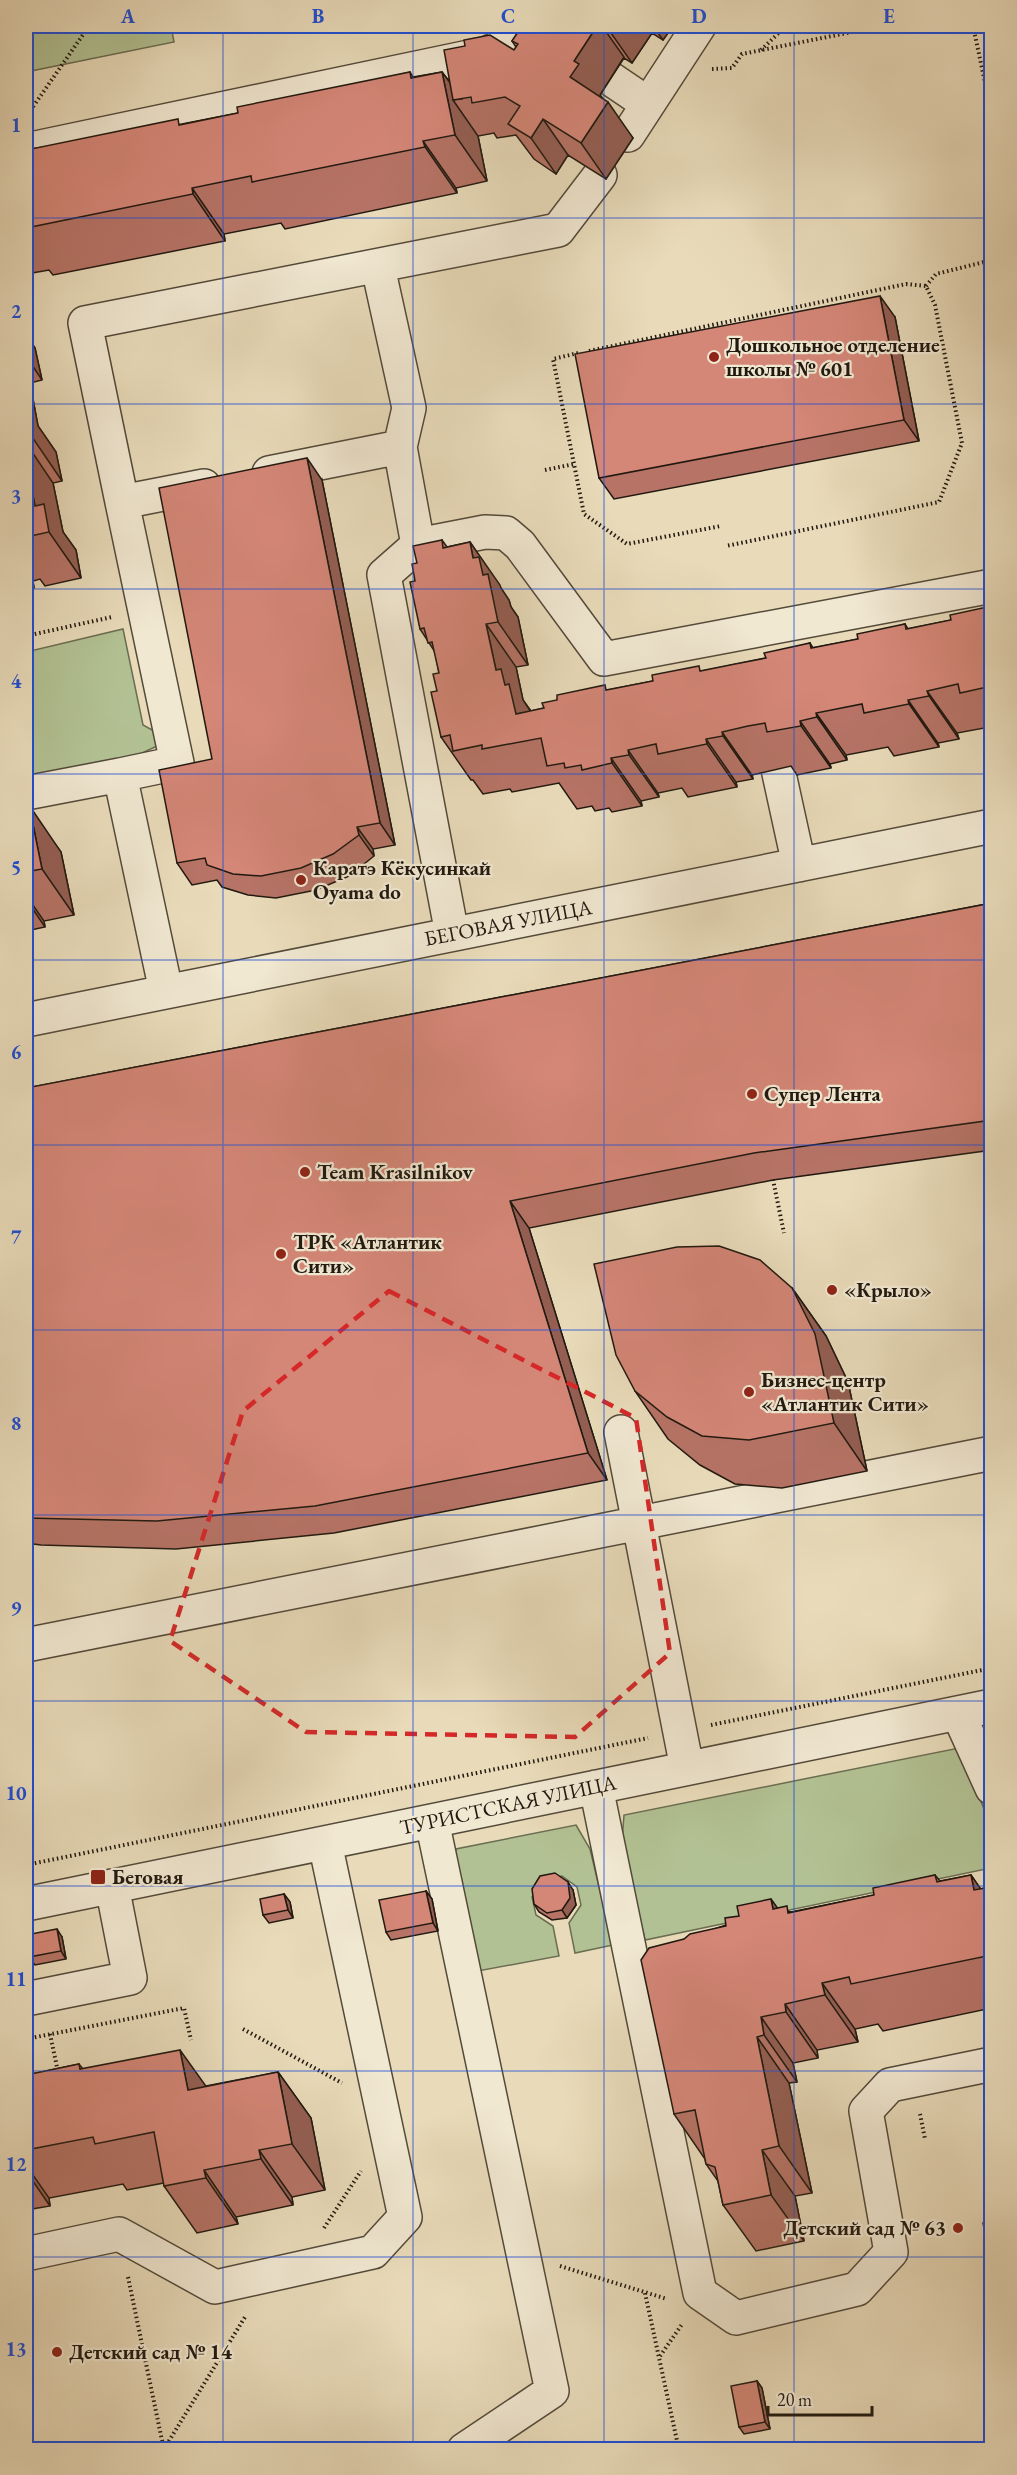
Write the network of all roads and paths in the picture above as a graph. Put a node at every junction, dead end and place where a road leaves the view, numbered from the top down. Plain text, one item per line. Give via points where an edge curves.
1 (89, 26) edge
2 (699, 26) edge
3 (786, 26) edge
4 (882, 26) edge
5 (973, 26) edge
6 (536, 28) edge
7 (563, 49) edge
8 (760, 50) junction
9 (669, 72) junction
10 (610, 79) dead end
11 (648, 104) junction
12 (992, 115) edge
13 (26, 117) edge
14 (628, 135) dead end
15 (26, 150) edge
16 (600, 175) dead end
17 (992, 260) edge
18 (378, 267) junction
19 (926, 286) junction
20 (400, 447) junction
21 (574, 464) junction
22 (546, 470) dead end
23 (122, 502) junction
24 (721, 526) dead end
25 (418, 545) junction
26 (726, 546) dead end
27 (992, 586) edge
28 (145, 610) junction
29 (749, 632) junction
30 (26, 636) edge
31 (756, 664) edge
32 (778, 769) edge
33 (120, 775) junction
34 (26, 794) edge
35 (992, 826) edge
36 (799, 865) junction
37 (452, 934) junction
38 (166, 991) junction
39 (26, 1020) edge
40 (771, 1169) edge
41 (784, 1233) dead end
42 (621, 1432) dead end
43 (992, 1453) edge
44 (639, 1523) junction
45 (26, 1645) edge
46 (992, 1668) edge
47 (992, 1706) edge
48 (958, 1713) junction
49 (680, 1731) junction
50 (687, 1768) junction
51 (596, 1787) junction
52 (992, 1788) edge
53 (432, 1821) junction
54 (325, 1843) junction
55 (26, 1865) edge
56 (112, 1886) junction
57 (26, 1904) edge
58 (26, 1998) edge
59 (243, 2029) dead end
60 (50, 2034) junction
61 (26, 2039) edge
62 (191, 2040) dead end
63 (992, 2064) edge
64 (57, 2067) edge
65 (385, 2118) junction
66 (119, 2234) junction
67 (26, 2254) edge
68 (524, 2255) junction
69 (284, 2272) junction
70 (645, 2293) junction
71 (704, 2305) junction
72 (659, 2357) junction
73 (164, 2449) edge
74 (464, 2450) edge
75 (679, 2450) edge

1 - 13 path
2 - 9 street
3 - 8 path
4 - 8 path
5 - 12 path
6 - 7 street
6 - 15 street via 488,53
8 - 9 path via 742,54 732,68
9 - 11 street
10 - 11 street
11 - 14 street
16 - 18 street via 558,231
17 - 19 path via 936,274
18 - 20 street via 409,408
18 - 23 street via 85,323
19 - 21 path via 906,284 553,359
19 - 26 path via 935,305 962,443 939,502
20 - 23 street
20 - 25 street
21 - 22 path
21 - 24 path via 584,514 627,544
23 - 28 street
25 - 29 street via 485,532 506,533 520,545 604,659
25 - 37 street via 384,575
27 - 29 street
28 - 30 path
28 - 33 street via 177,763
29 - 31 street
32 - 36 street
33 - 34 street
33 - 38 street
35 - 36 street, БЕГОВАЯ УЛИЦА
36 - 37 street, БЕГОВАЯ УЛИЦА
37 - 38 street, БЕГОВАЯ УЛИЦА
38 - 39 street, БЕГОВАЯ УЛИЦА
40 - 41 path
42 - 44 street
43 - 44 street
44 - 45 street
44 - 49 street
46 - 49 path
47 - 48 street, ТУРИСТСКАЯ УЛИЦА
48 - 50 street, ТУРИСТСКАЯ УЛИЦА
48 - 52 street
49 - 50 street
49 - 55 path
50 - 51 street, ТУРИСТСКАЯ УЛИЦА
51 - 53 street, ТУРИСТСКАЯ УЛИЦА
51 - 71 street
53 - 54 street, ТУРИСТСКАЯ УЛИЦА
53 - 68 street
54 - 56 street, ТУРИСТСКАЯ УЛИЦА
54 - 65 street
56 - 57 street, ТУРИСТСКАЯ УЛИЦА
56 - 58 street via 130,1978
59 - 65 path
60 - 61 path
60 - 62 path via 184,2008
60 - 64 path
63 - 71 street via 890,2085 866,2111 891,2252 857,2289 736,2318
65 - 69 path
65 - 69 street via 405,2217 373,2252
66 - 67 street
66 - 69 street via 215,2287
66 - 73 path
68 - 70 path
68 - 74 street via 552,2391
69 - 73 path
70 - 71 path
70 - 72 path
71 - 72 path
72 - 75 path

